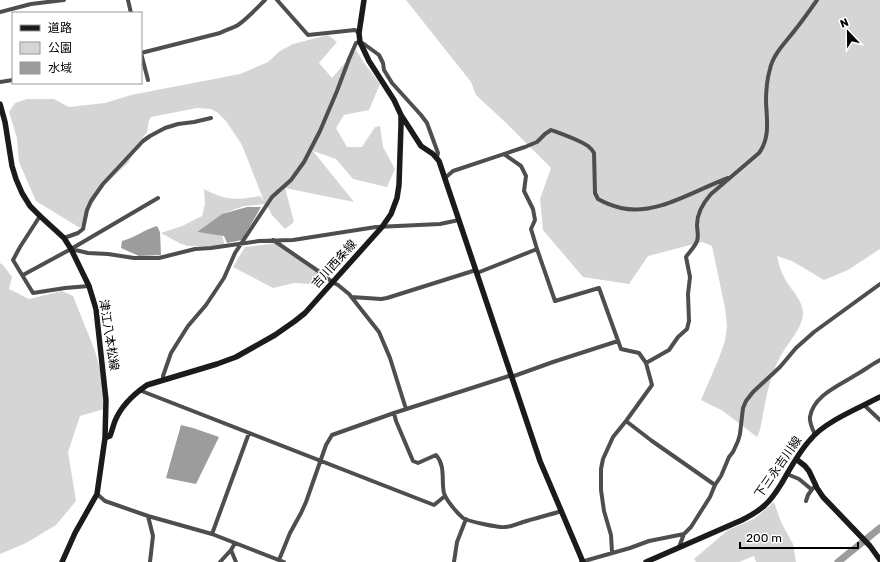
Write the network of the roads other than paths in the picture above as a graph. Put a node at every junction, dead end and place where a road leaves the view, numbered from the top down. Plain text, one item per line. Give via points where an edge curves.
1 (64, 0) edge
2 (128, 0) edge
3 (265, 0) edge
4 (277, 0) edge
5 (364, 0) edge
6 (817, 0) edge
7 (0, 12) edge
8 (131, 12) edge
9 (359, 32) junction
10 (360, 42) junction
11 (142, 53) edge
12 (142, 57) edge
13 (12, 80) edge
14 (148, 80) dead end
15 (0, 82) edge
16 (0, 104) edge
17 (401, 115) junction
18 (211, 118) dead end
19 (3, 123) edge
20 (504, 154) junction
21 (437, 157) junction
22 (732, 177) junction
23 (446, 178) junction
24 (158, 198) dead end
25 (40, 216) junction
26 (459, 220) junction
27 (382, 228) junction
28 (64, 238) junction
29 (273, 240) junction
30 (242, 243) junction
31 (71, 249) junction
32 (537, 249) junction
33 (476, 271) junction
34 (23, 275) junction
35 (332, 282) junction
36 (880, 284) edge
37 (89, 286) junction
38 (351, 297) junction
39 (618, 340) junction
40 (880, 360) edge
41 (646, 363) junction
42 (511, 376) junction
43 (163, 380) junction
44 (139, 390) junction
45 (880, 397) edge
46 (864, 405) junction
47 (406, 409) junction
48 (394, 413) junction
49 (880, 420) edge
50 (626, 421) junction
51 (249, 433) junction
52 (815, 435) junction
53 (105, 438) junction
54 (796, 460) junction
55 (321, 461) junction
56 (787, 474) junction
57 (715, 485) junction
58 (814, 488) junction
59 (97, 494) junction
60 (445, 496) junction
61 (806, 501) dead end
62 (562, 511) junction
63 (148, 516) junction
64 (466, 520) junction
65 (212, 534) junction
66 (684, 534) junction
67 (235, 544) junction
68 (679, 547) junction
69 (230, 550) junction
70 (612, 552) junction
71 (279, 560) junction
72 (880, 560) edge
73 (62, 562) edge
74 (150, 562) edge
75 (220, 562) edge
76 (236, 562) edge
77 (284, 562) edge
78 (454, 562) edge
79 (582, 562) edge
80 (646, 562) edge

1 - 7 street via 31,4
2 - 8 street
3 - 11 street via 239,25 220,33
4 - 9 street via 308,35 355,30
5 - 9 main road, 吉川西条線
6 - 22 street via 776,54 770,68 766,96 768,130 762,149
9 - 10 main road, 吉川西条線
10 - 17 main road, 吉川西条線
10 - 21 street via 379,55 392,83 421,114 427,123
10 - 30 street via 356,43 320,131 304,162 291,180 272,197
12 - 14 street
13 - 15 street
16 - 19 main road, 津江八本松線
17 - 21 main road via 421,146
17 - 27 main road, 吉川西条線 via 397,198
18 - 28 street via 165,128 147,139 103,184 91,201 83,228 78,233
19 - 25 main road, 津江八本松線 via 16,179 30,206
20 - 22 street via 536,142 550,130 586,144 594,153 595,193 598,199 629,209 655,207
20 - 23 street via 453,171
20 - 32 street via 521,166 526,176 524,191 533,209 535,220 531,229
21 - 23 main road
22 - 41 street via 704,202 697,219 697,242 686,257 690,277 687,329 669,350
23 - 26 main road
24 - 31 street
25 - 28 main road, 津江八本松線
25 - 34 street via 13,260
26 - 27 street via 440,224
26 - 33 main road
27 - 29 street via 293,240
27 - 35 main road, 吉川西条線
28 - 31 main road, 津江八本松線
29 - 30 street
29 - 35 street
30 - 31 street via 195,249 158,258 134,258
30 - 43 street via 214,295 188,326 171,353
31 - 34 street
31 - 37 main road, 津江八本松線
32 - 33 street
32 - 39 street via 556,301 599,288
33 - 38 street via 387,298
33 - 42 main road
34 - 37 street via 33,293
35 - 38 street
35 - 43 main road, 吉川西条線 via 305,313 275,336 236,357
36 - 57 street via 814,332 753,392 743,408 738,441
37 - 53 main road, 津江八本松線 via 96,309 102,359 106,400
38 - 47 street via 379,332
39 - 41 street via 621,348 639,353
39 - 42 street
40 - 52 street via 842,382 817,401 810,418
41 - 50 street via 652,385
42 - 47 street
42 - 62 main road via 540,461
43 - 44 main road, 吉川西条線
44 - 51 street
44 - 53 main road, 吉川西条線 via 120,412 110,436
45 - 46 main road, 下三永吉川線
46 - 49 street
46 - 52 main road, 下三永吉川線
47 - 48 street
48 - 55 street via 332,435
48 - 60 street via 413,461 418,463 437,456 443,472
50 - 57 street
50 - 70 street via 613,437 601,469 601,490
51 - 55 street
51 - 65 street
52 - 54 main road, 下三永吉川線
53 - 59 main road, 津江八本松線
54 - 56 main road, 下三永吉川線
54 - 58 main road via 809,471
55 - 60 street via 434,505
55 - 71 street
56 - 58 street
56 - 68 main road, 下三永吉川線 via 774,495 754,514
57 - 66 street via 691,528
58 - 61 street
58 - 72 main road via 863,538
59 - 63 street via 105,501
59 - 73 main road, 津江八本松線
60 - 64 street
62 - 64 street via 505,527
62 - 79 main road
63 - 65 street
63 - 74 street via 153,536
64 - 78 street via 457,542
65 - 67 street
66 - 68 street
66 - 70 street
67 - 69 street
67 - 71 street
68 - 80 main road, 下三永吉川線
69 - 75 street
69 - 76 street
70 - 79 street
71 - 77 street

